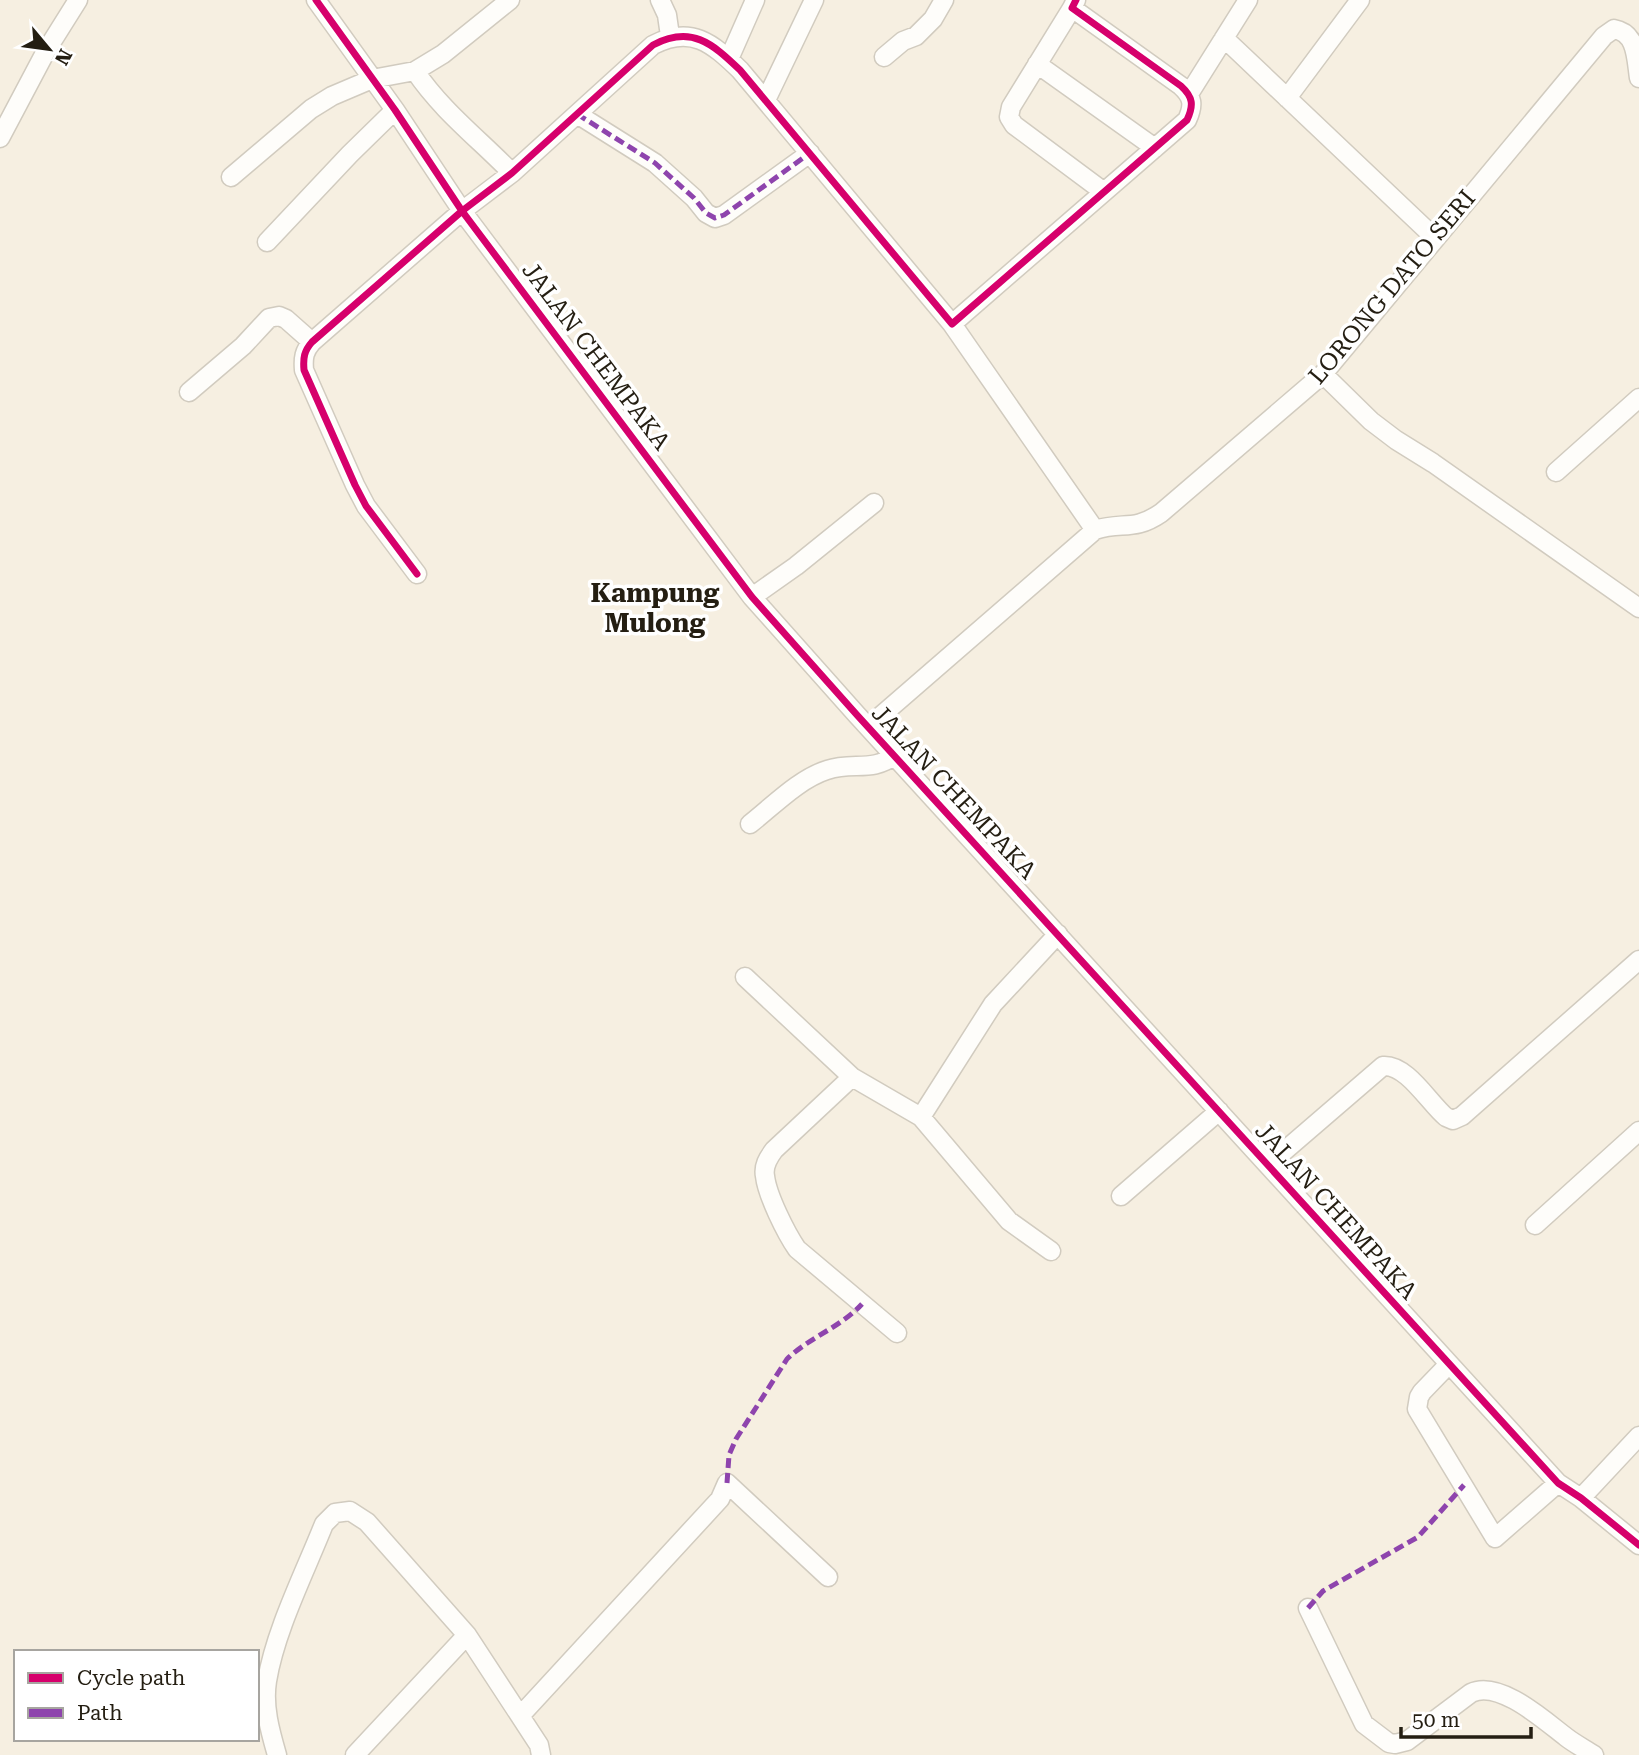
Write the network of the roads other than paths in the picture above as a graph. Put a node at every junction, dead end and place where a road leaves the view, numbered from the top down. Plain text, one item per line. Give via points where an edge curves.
1 (78, 0) edge
2 (316, 0) edge
3 (510, 0) edge
4 (660, 0) edge
5 (755, 0) edge
6 (814, 0) edge
7 (944, 0) edge
8 (1248, 0) edge
9 (1360, 0) edge
10 (1074, 4) edge
11 (670, 36) junction
12 (1224, 38) junction
13 (884, 57) dead end
14 (729, 59) junction
15 (1037, 64) junction
16 (415, 71) junction
17 (1639, 78) edge
18 (372, 79) junction
19 (1189, 94) junction
20 (1287, 98) junction
21 (766, 100) junction
22 (395, 110) junction
23 (577, 114) junction
24 (0, 138) edge
25 (1155, 148) junction
26 (810, 153) junction
27 (512, 173) junction
28 (231, 177) dead end
29 (1104, 192) junction
30 (462, 211) junction
31 (1435, 238) junction
32 (267, 242) dead end
33 (952, 324) junction
34 (312, 342) junction
35 (1324, 374) junction
36 (189, 392) dead end
37 (1639, 398) edge
38 (1556, 472) dead end
39 (874, 503) dead end
40 (1095, 530) junction
41 (417, 574) dead end
42 (752, 597) junction
43 (1639, 608) edge
44 (868, 727) junction
45 (895, 755) junction
46 (750, 824) dead end
47 (1058, 934) junction
48 (1639, 960) edge
49 (745, 977) dead end
50 (852, 1077) junction
51 (1219, 1111) junction
52 (921, 1117) junction
53 (1639, 1132) edge
54 (1269, 1165) junction
55 (1121, 1196) dead end
56 (1535, 1224) dead end
57 (1051, 1251) dead end
58 (897, 1333) dead end
59 (1449, 1363) junction
60 (1639, 1436) edge
61 (1558, 1483) junction
62 (1581, 1498) junction
63 (1639, 1545) edge
64 (828, 1577) dead end
65 (1308, 1608) dead end
66 (467, 1635) junction
67 (520, 1716) junction
68 (277, 1755) edge
69 (355, 1755) edge
70 (541, 1755) edge
71 (1594, 1755) edge

1 - 24 street
2 - 18 street, JALAN CHEMPAKA
3 - 16 street
4 - 11 street
5 - 14 street
6 - 21 street
7 - 13 street via 916,36
8 - 12 street
9 - 20 street
10 - 15 street
10 - 19 street
11 - 14 street via 689,36 715,46
11 - 23 street
12 - 19 street
12 - 20 street
14 - 21 street
15 - 25 street
15 - 29 street via 1011,107 1011,121
16 - 18 street
16 - 27 street via 430,94
17 - 31 street, LORONG DATO SERI via 1633,40 1624,31 1604,36
18 - 22 street, JALAN CHEMPAKA
18 - 28 street via 311,109
19 - 25 street via 1193,108 1187,120
20 - 31 street
21 - 26 street
22 - 30 street, JALAN CHEMPAKA
22 - 32 street
23 - 26 street via 655,163 715,218
23 - 27 street
25 - 29 street
26 - 33 street
27 - 30 street
29 - 33 street
30 - 34 street
30 - 42 street, JALAN CHEMPAKA
31 - 35 street, LORONG DATO SERI
33 - 40 street
34 - 36 street via 279,316 269,318
34 - 41 street via 305,350 304,370 355,485
35 - 40 street, LORONG DATO SERI via 1161,513 1138,526
35 - 43 street via 1370,421
37 - 38 street
39 - 42 street
40 - 44 street
42 - 44 street, JALAN CHEMPAKA
44 - 45 street, JALAN CHEMPAKA
45 - 46 street via 884,764 849,765 812,776
45 - 47 street, JALAN CHEMPAKA
47 - 51 street, JALAN CHEMPAKA
47 - 52 street via 993,1004
48 - 54 street via 1462,1116 1446,1117 1400,1071 1383,1066
49 - 50 street
50 - 52 street
50 - 58 street via 774,1150 764,1175 797,1249
51 - 54 street, JALAN CHEMPAKA
51 - 55 street
52 - 57 street via 1009,1221
53 - 56 street
54 - 59 street, JALAN CHEMPAKA
59 - 61 street, JALAN CHEMPAKA
59 - 61 street via 1422,1392 1418,1409 1495,1538
60 - 62 street
61 - 62 street, JALAN CHEMPAKA
62 - 63 street, JALAN CHEMPAKA
64 - 67 street via 727,1483 720,1499
65 - 71 street via 1364,1724 1389,1743 1407,1741 1471,1693 1484,1689 1525,1704
66 - 67 street
66 - 68 street via 367,1522 350,1511 335,1513 324,1524 278,1639 267,1682 267,1722
66 - 69 street
67 - 70 street

